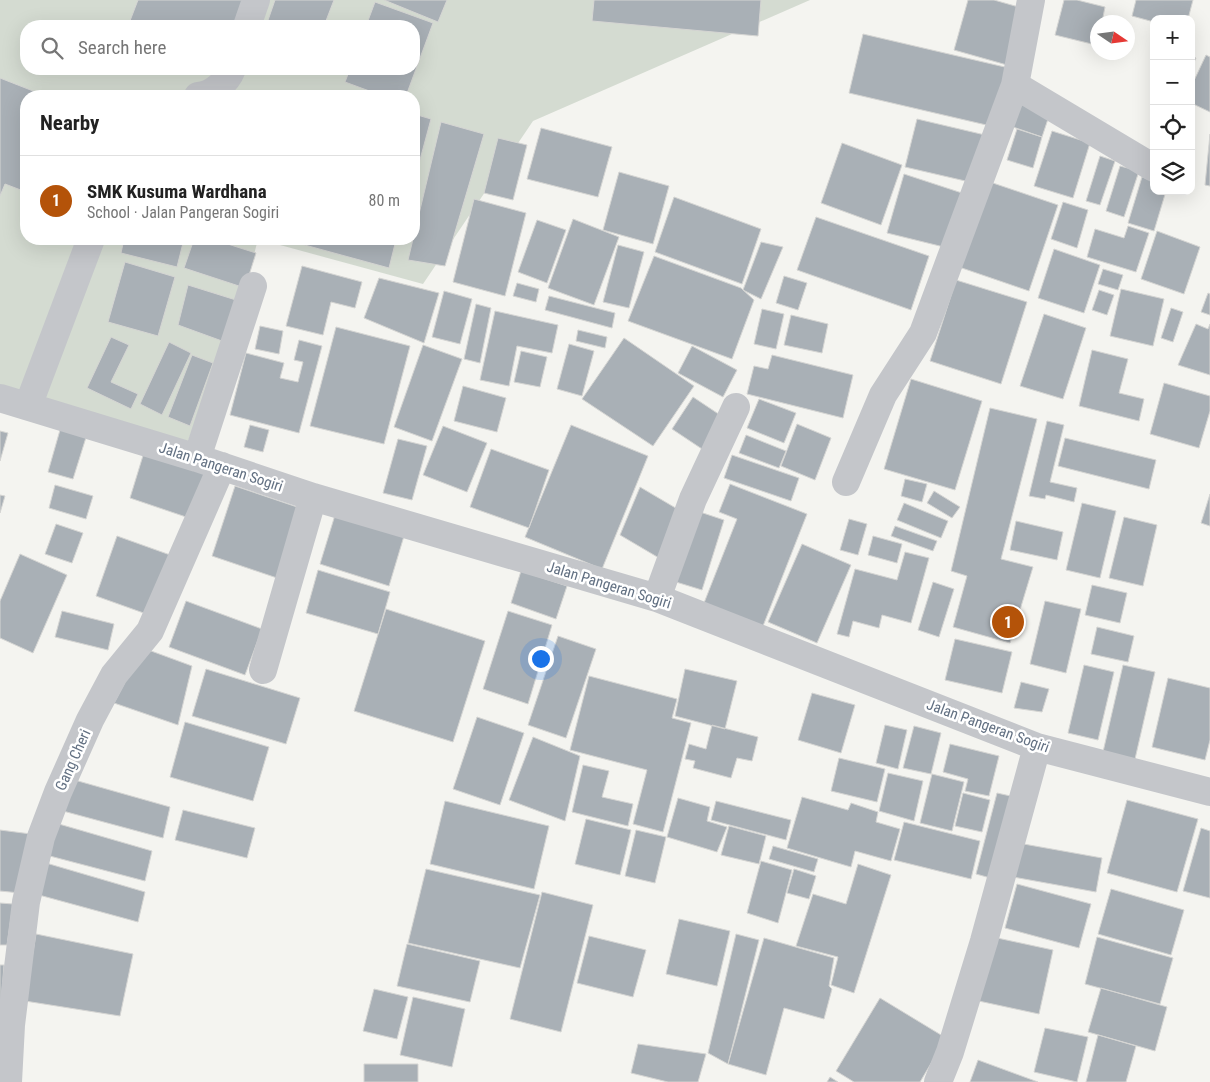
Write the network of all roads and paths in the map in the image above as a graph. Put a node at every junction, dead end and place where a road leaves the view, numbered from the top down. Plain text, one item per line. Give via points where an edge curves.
1 (256, 0) edge
2 (1031, 0) edge
3 (249, 20) edge
4 (230, 75) edge
5 (1015, 85) junction
6 (214, 90) edge
7 (1150, 166) edge
8 (89, 245) edge
9 (253, 286) dead end
10 (0, 398) edge
11 (28, 406) junction
12 (736, 407) dead end
13 (209, 462) junction
14 (846, 482) dead end
15 (312, 497) junction
16 (657, 598) junction
17 (263, 670) dead end
18 (1037, 747) junction
19 (1210, 792) edge
20 (8, 1082) edge
21 (938, 1082) edge

1 - 3 street
2 - 5 street
4 - 6 street
5 - 7 street
5 - 14 street via 923,333 883,395
8 - 11 street
9 - 13 street, Gang Cheri
10 - 11 street, Jalan Pangeran Sogiri
11 - 13 street, Jalan Pangeran Sogiri
12 - 16 street via 693,499
13 - 15 street, Jalan Pangeran Sogiri
13 - 20 street, Gang Cheri via 150,631 114,675 58,792 41,837 26,902
15 - 16 street, Jalan Pangeran Sogiri
15 - 17 street
16 - 18 street, Jalan Pangeran Sogiri
18 - 19 street, Jalan Pangeran Sogiri
18 - 21 street via 984,941

